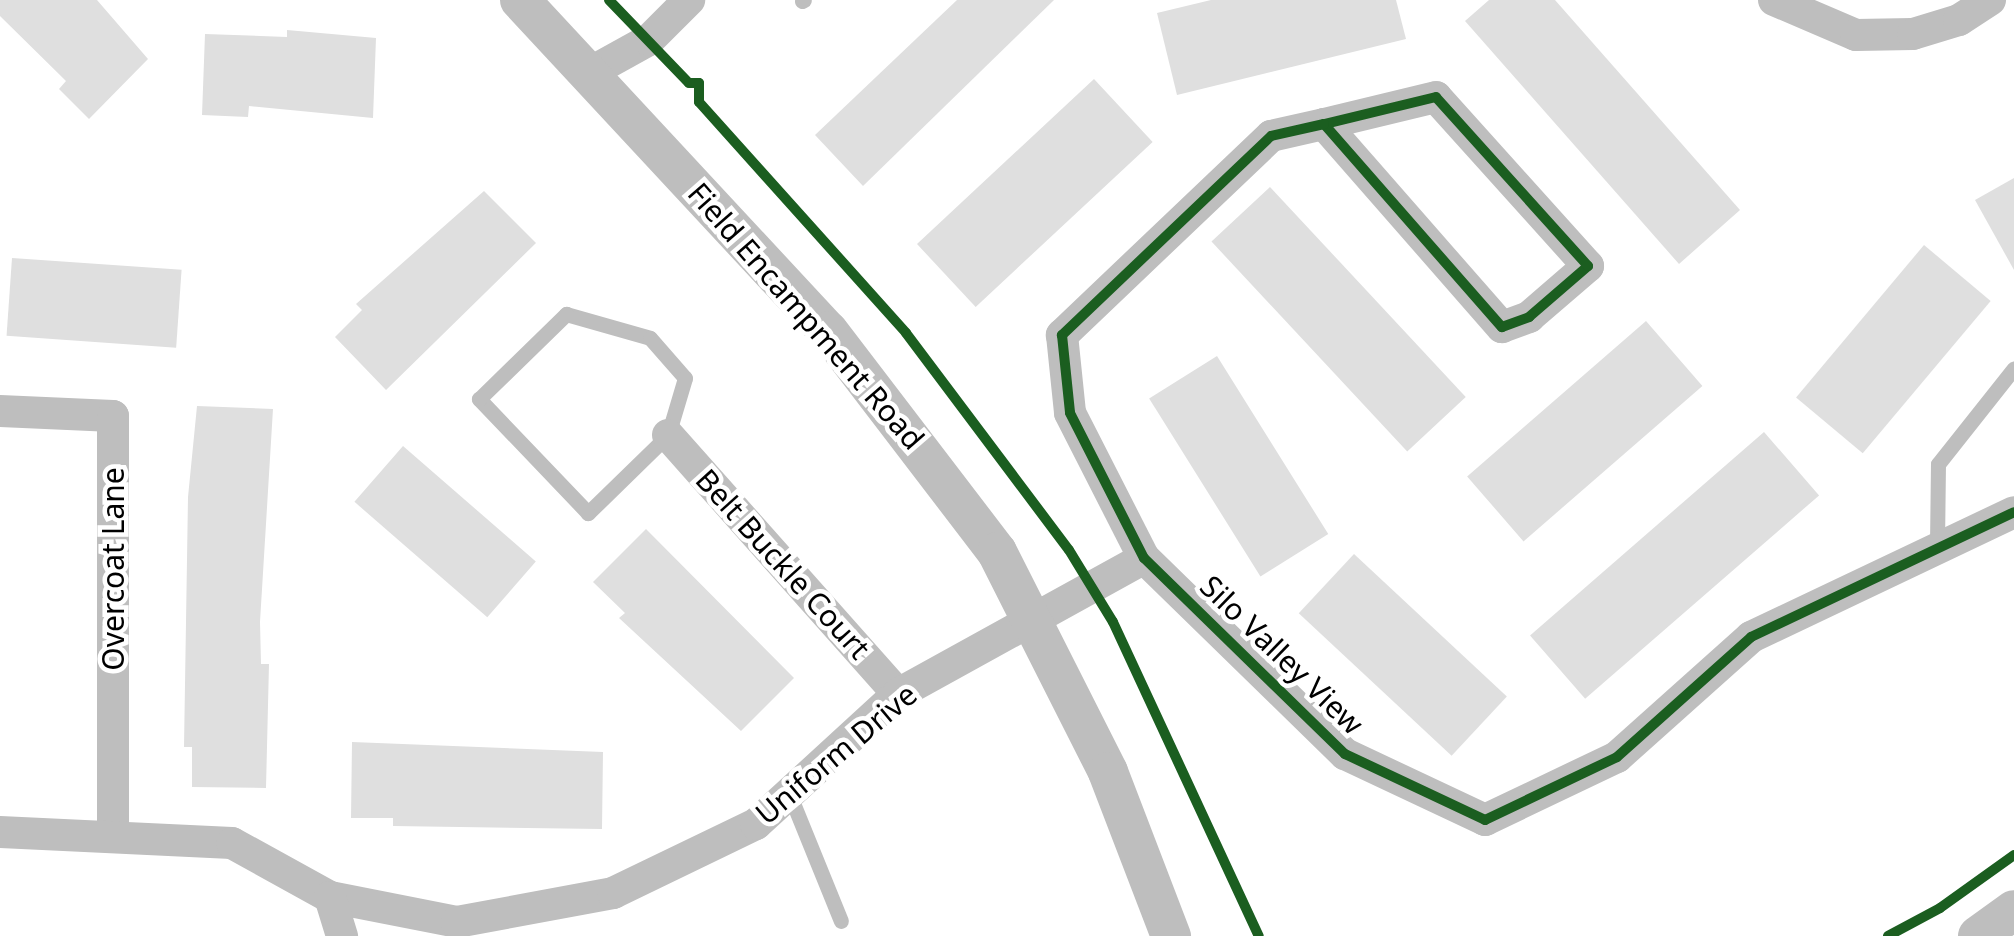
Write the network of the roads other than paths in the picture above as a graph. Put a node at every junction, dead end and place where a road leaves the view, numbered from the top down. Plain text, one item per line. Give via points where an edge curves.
1 (520, 0) edge
2 (689, 0) edge
3 (1774, 0) edge
4 (1990, 0) edge
5 (591, 72) junction
6 (1324, 124) junction
7 (2014, 368) edge
8 (0, 411) edge
9 (668, 435) junction
10 (2014, 512) edge
11 (1938, 545) junction
12 (1144, 558) junction
13 (1033, 624) junction
14 (898, 694) junction
15 (789, 794) junction
16 (0, 832) edge
17 (113, 836) junction
18 (330, 898) junction
19 (2014, 910) edge
20 (841, 921) dead end
21 (342, 936) edge
22 (1171, 936) edge
23 (1978, 936) edge

1 - 5 street, Field Encampment Road
2 - 5 street via 649,40
3 - 4 street via 1856,35 1912,34 1959,20
5 - 13 street, Field Encampment Road via 828,330 894,412 997,552
6 - 6 street, Silo Valley View via 1436,98 1588,266 1528,317 1502,327
6 - 12 street, Silo Valley View via 1270,136 1062,334 1070,412
7 - 11 lane via 1938,464
8 - 17 street, Overcoat Lane via 113,416
9 - 9 lane via 685,378 650,338 566,314 479,399 588,513
9 - 14 street, Belt Buckle Court
10 - 11 street, Silo Valley View
11 - 12 street, Silo Valley View via 1751,637 1617,757 1486,820 1345,754
12 - 13 street
13 - 14 street, Uniform Drive
13 - 22 street, Field Encampment Road via 1108,772
14 - 15 street, Uniform Drive
15 - 18 street, Uniform Drive via 756,824 613,893 456,922
15 - 20 lane
16 - 17 street, Uniform Drive
17 - 18 street, Uniform Drive via 232,843
18 - 21 street
19 - 23 street

